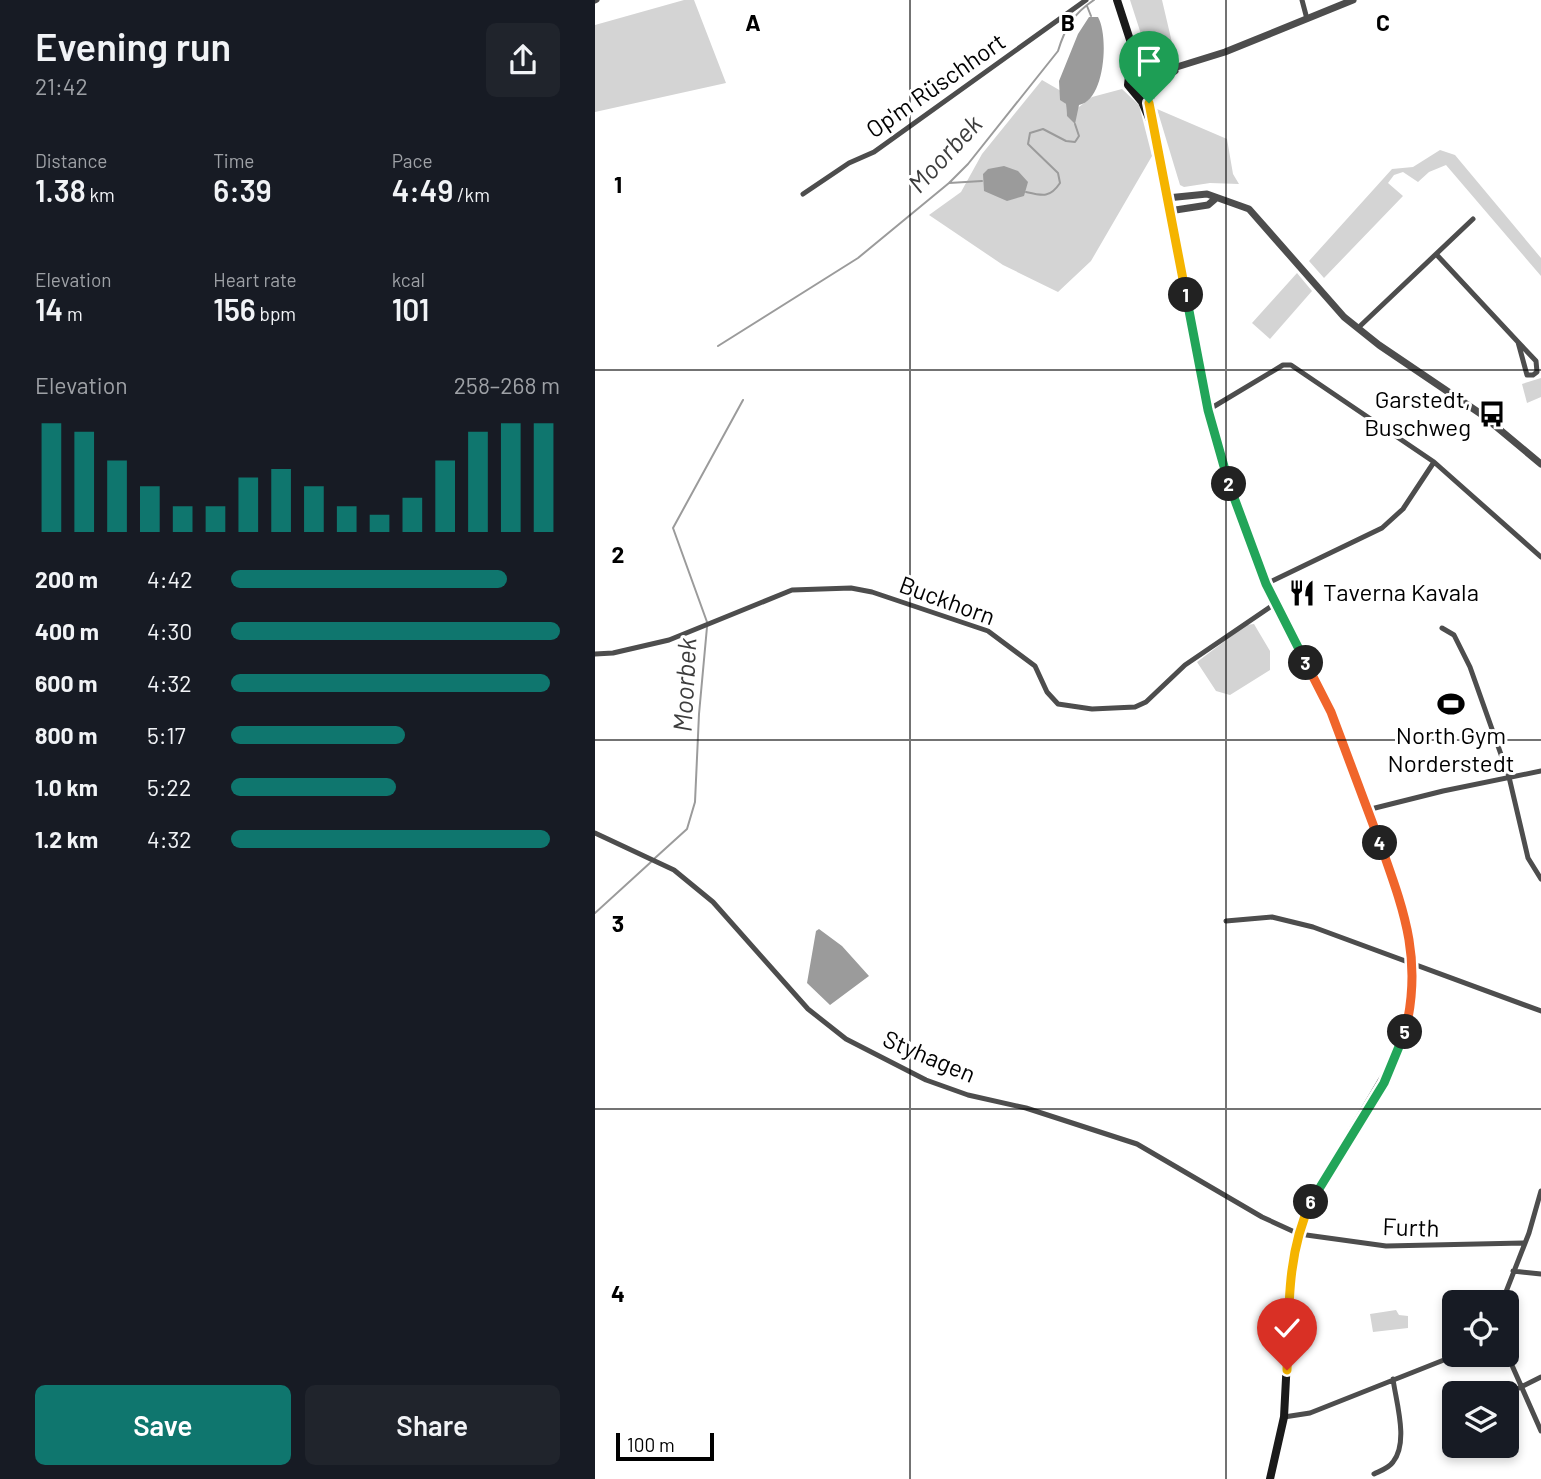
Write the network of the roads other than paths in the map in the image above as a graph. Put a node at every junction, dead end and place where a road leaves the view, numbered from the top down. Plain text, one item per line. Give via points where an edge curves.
1 (1086, 0) edge
2 (1117, 0) edge
3 (1302, 0) edge
4 (1353, 0) edge
5 (1307, 19) junction
6 (1131, 43) junction
7 (1133, 72) junction
8 (1150, 76) junction
9 (1150, 93) junction
10 (1137, 96) junction
11 (1151, 122) junction
12 (803, 194) dead end
13 (1167, 198) junction
14 (1215, 199) junction
15 (1169, 211) junction
16 (1473, 219) dead end
17 (1436, 254) junction
18 (1357, 328) junction
19 (1518, 342) junction
20 (1208, 410) junction
21 (1434, 462) junction
22 (1541, 464) edge
23 (1541, 557) edge
24 (1266, 584) junction
25 (1276, 603) junction
26 (1442, 628) dead end
27 (595, 654) edge
28 (1541, 771) edge
29 (1509, 776) junction
30 (1367, 810) junction
31 (595, 833) edge
32 (1541, 880) edge
33 (1226, 921) dead end
34 (1414, 965) junction
35 (1541, 1011) edge
36 (1541, 1191) edge
37 (1299, 1234) junction
38 (1523, 1243) junction
39 (1513, 1271) junction
40 (1541, 1274) edge
41 (1506, 1290) edge
42 (1442, 1360) edge
43 (1541, 1377) edge
44 (1393, 1379) junction
45 (1519, 1388) joint
46 (1284, 1417) junction
47 (1541, 1431) edge
48 (1374, 1474) dead end
49 (1270, 1479) edge

1 - 12 street, Op'm Rüschhort via 874,152
2 - 6 main road
3 - 5 street
4 - 5 street
5 - 8 street
6 - 7 main road
6 - 8 main road
7 - 8 main road
7 - 10 main road via 1128,85
8 - 9 main road
9 - 10 main road
9 - 11 main road
10 - 11 main road
11 - 13 main road
13 - 14 street via 1207,194
13 - 15 main road
14 - 15 street via 1208,205
14 - 18 street via 1249,209
15 - 20 main road
16 - 17 street
17 - 18 street
17 - 19 street
18 - 22 street via 1481,414
19 - 19 street via 1524,371 1533,375 1536,361
20 - 21 street via 1283,365 1291,365
20 - 24 main road
21 - 23 street
21 - 24 street via 1403,509 1383,528
24 - 25 main road
25 - 27 street, Buckhorn via 1185,665 1146,702 1118,710 1058,704 1035,666 988,631 864,590 792,590 669,640
25 - 30 main road via 1331,712
26 - 29 street via 1454,635 1470,667
28 - 29 street
29 - 30 street
29 - 32 street via 1528,858
30 - 34 main road via 1394,885
31 - 37 street, Styhagen via 674,870 713,902 808,1009 846,1039 926,1080 1137,1144
33 - 34 street via 1281,918
34 - 35 street
34 - 37 main road via 1412,998 1398,1053 1318,1188
36 - 38 street
37 - 38 street, Furth via 1386,1246
37 - 46 main road via 1291,1282
38 - 39 street
39 - 40 street
39 - 41 street
42 - 44 street
43 - 45 street
44 - 46 street via 1310,1413
44 - 48 street via 1398,1449 1392,1465
45 - 47 street
46 - 49 main road

